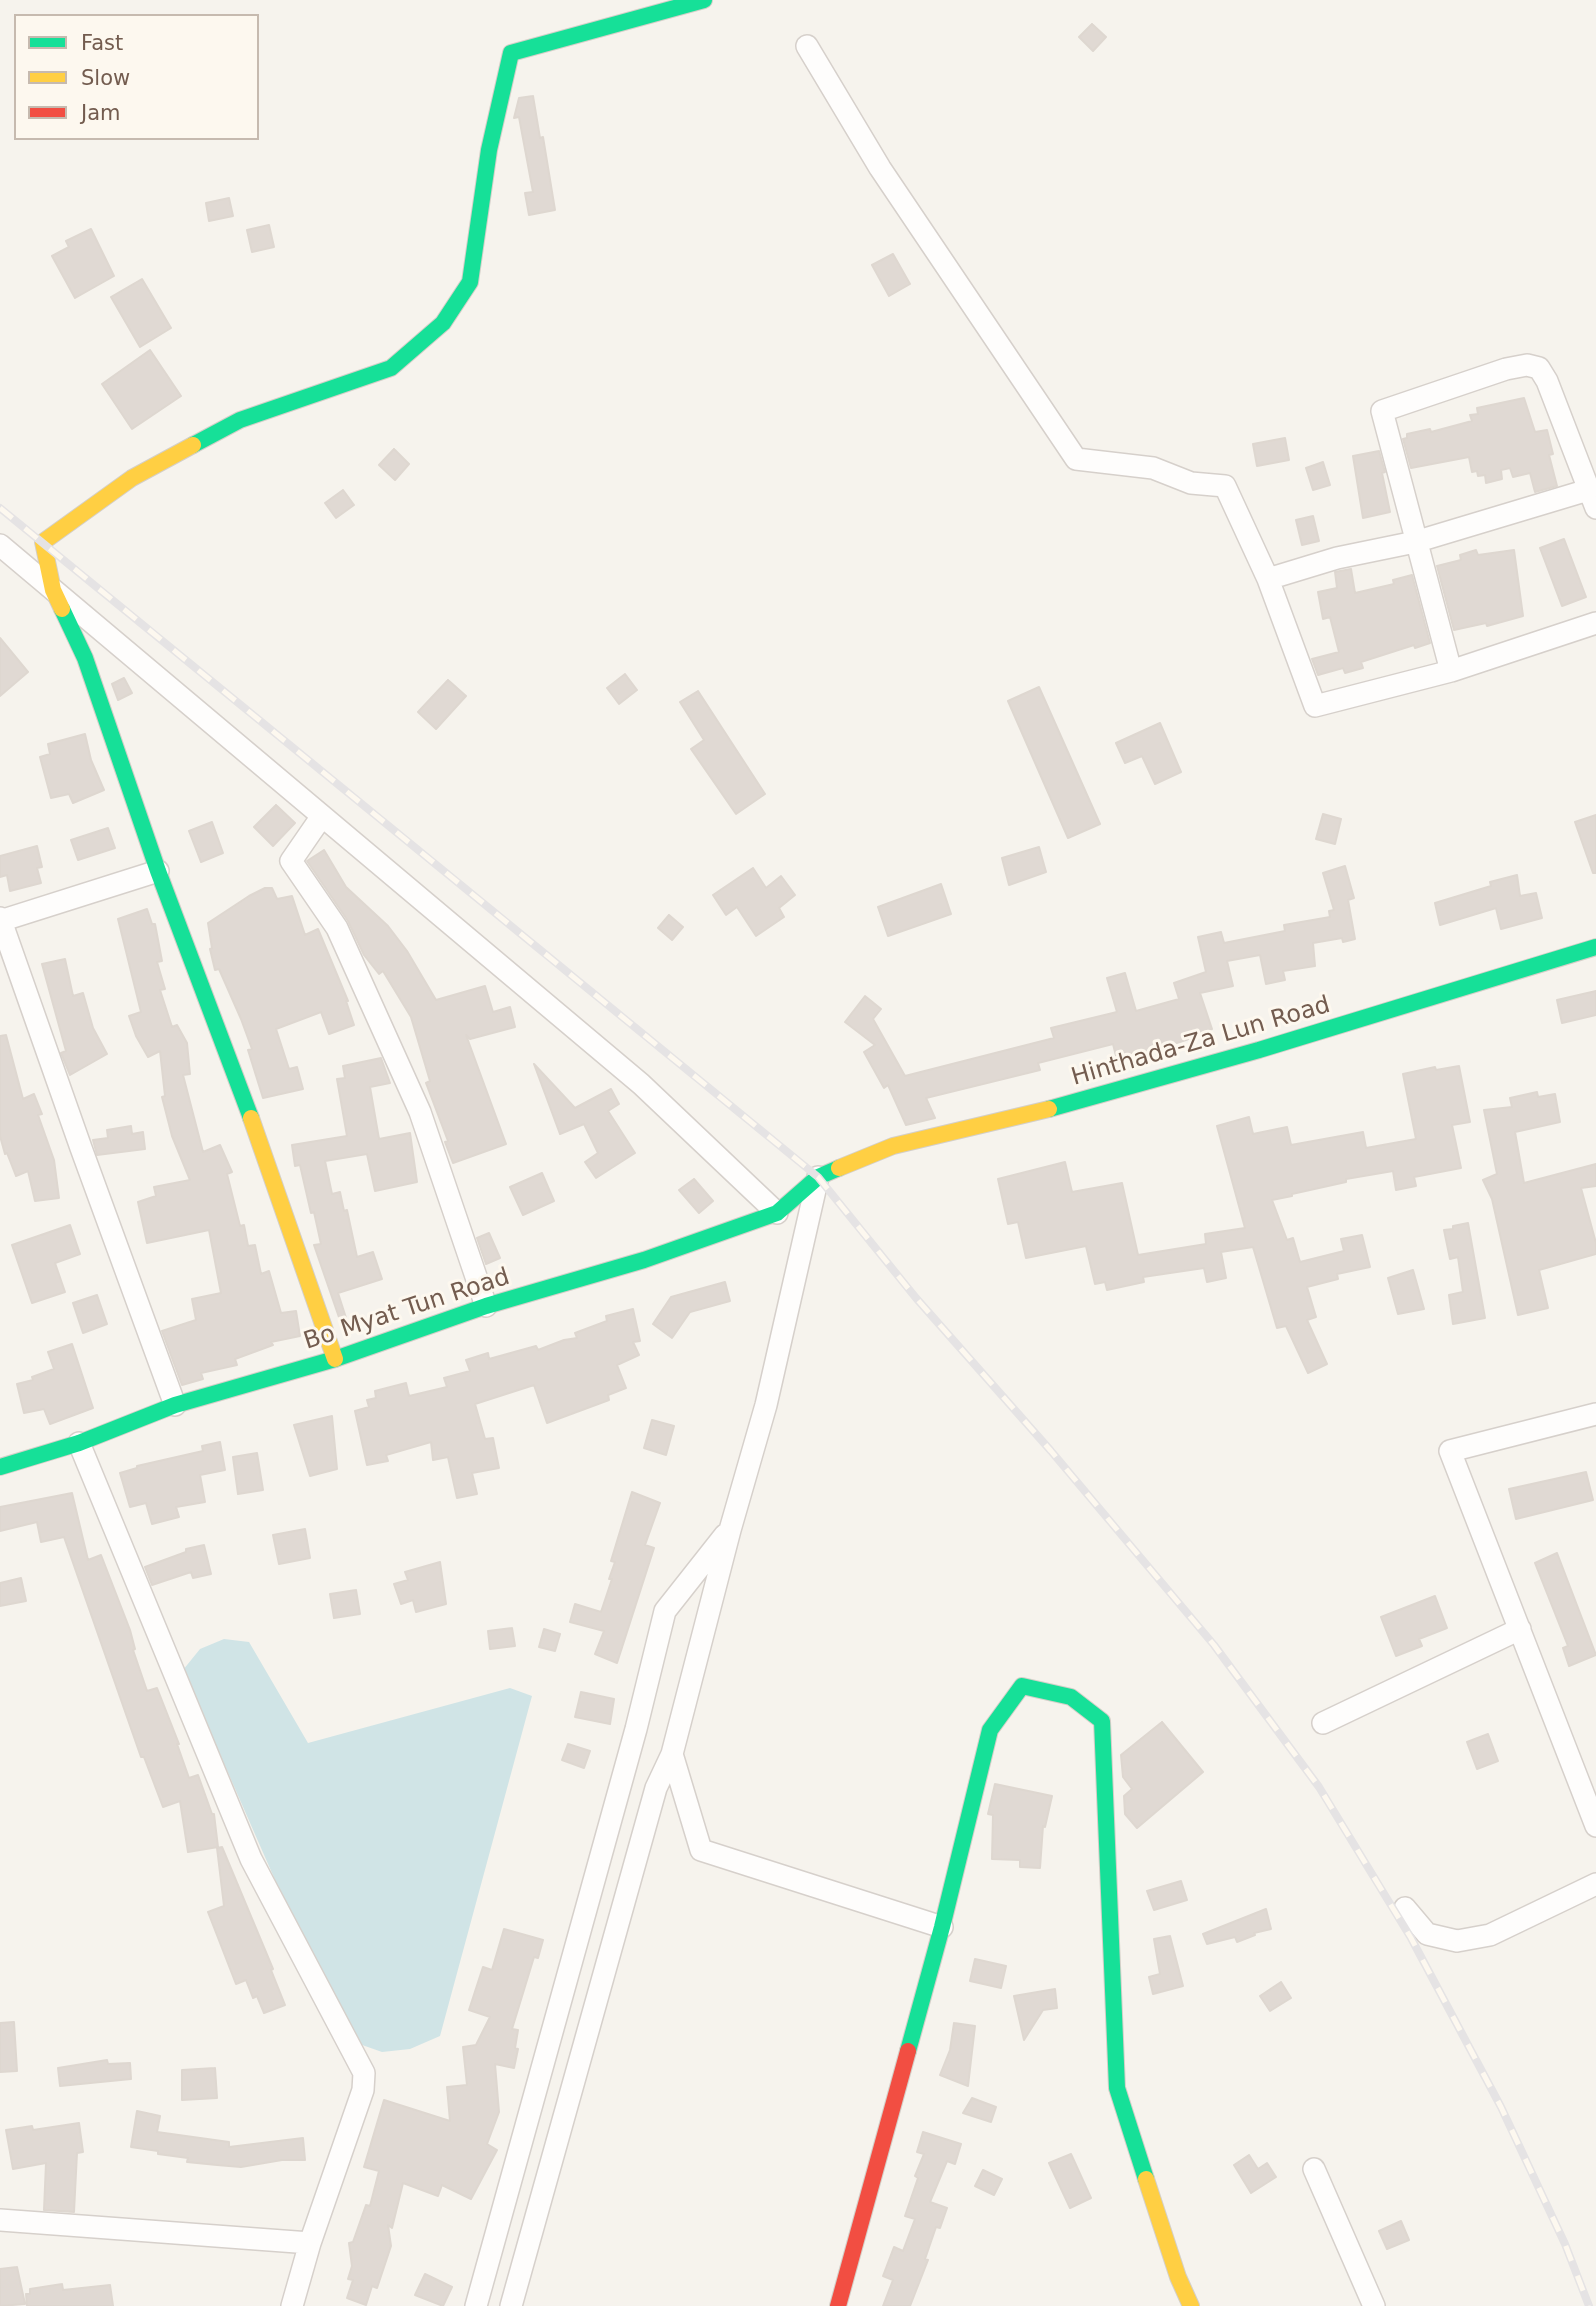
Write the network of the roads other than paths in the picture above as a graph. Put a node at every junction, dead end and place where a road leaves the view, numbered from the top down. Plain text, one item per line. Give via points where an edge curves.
1 (704, 0) edge
2 (807, 46) dead end
3 (1592, 499) edge
4 (1415, 542) junction
5 (0, 545) edge
6 (1268, 579) junction
7 (53, 590) junction
8 (1596, 623) edge
9 (1451, 671) junction
10 (321, 816) junction
11 (158, 871) junction
12 (0, 920) edge
13 (1596, 947) edge
14 (818, 1177) junction
15 (778, 1213) junction
16 (486, 1306) junction
17 (335, 1359) junction
18 (175, 1405) junction
19 (1596, 1414) edge
20 (79, 1443) junction
21 (0, 1467) edge
22 (730, 1530) junction
23 (1520, 1629) junction
24 (1323, 1723) dead end
25 (672, 1754) junction
26 (1596, 1826) edge
27 (1596, 1884) edge
28 (1405, 1908) dead end
29 (942, 1927) junction
30 (1314, 2169) dead end
31 (0, 2220) edge
32 (310, 2242) junction
33 (292, 2306) edge
34 (476, 2306) edge
35 (511, 2306) edge
36 (838, 2306) edge
37 (1191, 2306) edge
38 (1374, 2306) edge

1 - 7 street via 510,53 489,150 471,282 443,323 391,368 240,420 132,478 43,542
2 - 6 street via 880,168 1076,459 1153,468 1191,483 1225,486
3 - 4 street
3 - 4 street via 1539,368 1506,369 1382,411
4 - 6 street via 1337,558
4 - 9 street
5 - 7 street
6 - 9 street via 1315,706
7 - 10 street
7 - 11 street via 85,659
8 - 9 street
10 - 15 street via 641,1084
10 - 16 street via 291,861 337,928 414,1099
11 - 12 street
11 - 17 street
12 - 18 street
13 - 14 street, Hinthada-Za Lun Road via 1246,1054 1017,1118 893,1146
14 - 15 street, Bo Myat Tun Road
14 - 22 street via 766,1405
15 - 16 street, Bo Myat Tun Road via 644,1260
16 - 17 street, Bo Myat Tun Road
17 - 18 street, Bo Myat Tun Road
18 - 20 street, Bo Myat Tun Road
19 - 23 street via 1450,1451
20 - 21 street, Bo Myat Tun Road
20 - 32 street via 251,1859 364,2073 363,2090
22 - 25 street
22 - 34 street via 665,1611
23 - 24 street
23 - 26 street
25 - 29 street via 701,1850
25 - 35 street via 656,1788
27 - 28 street via 1490,1935 1457,1941 1427,1934
29 - 36 street
29 - 37 street via 990,1730 1023,1686 1070,1697 1102,1721 1117,2088
30 - 38 street
31 - 32 street
32 - 33 street

